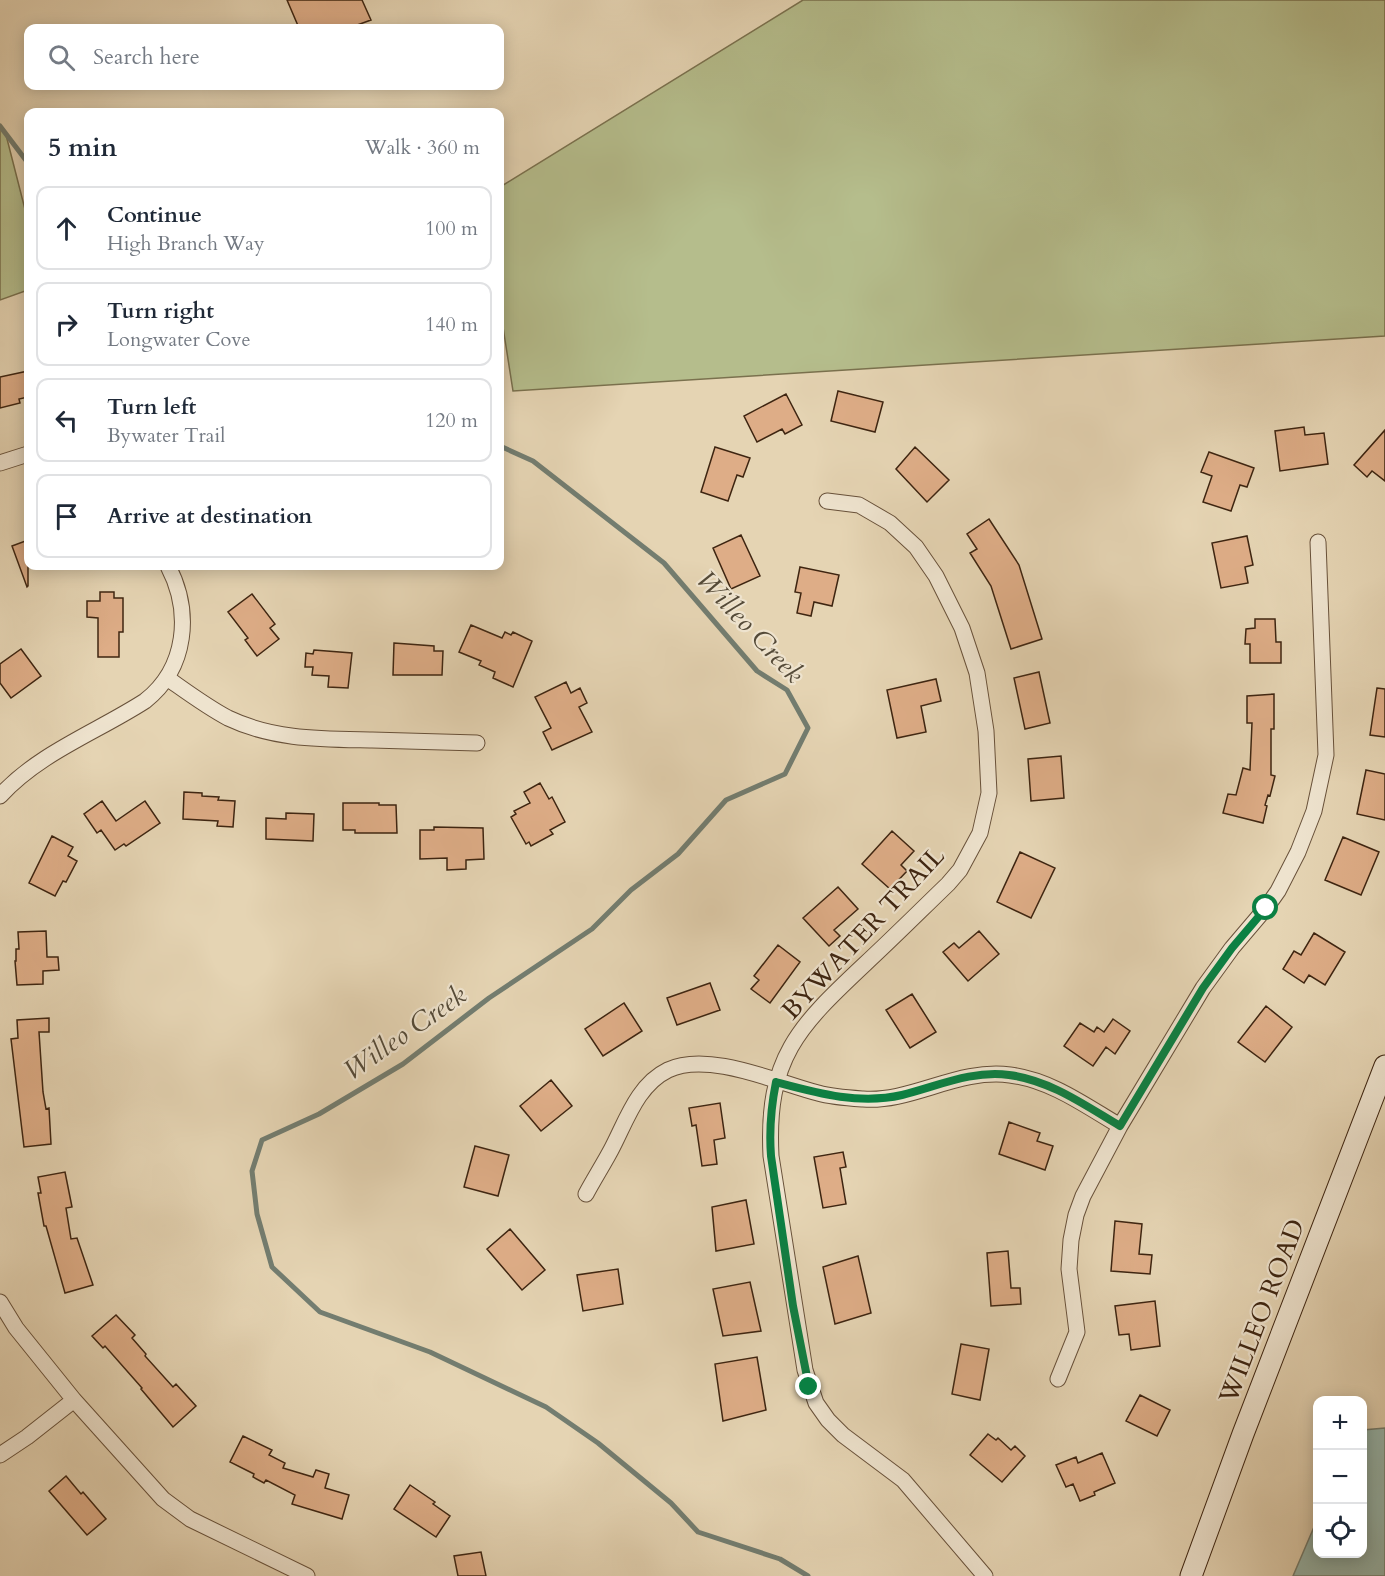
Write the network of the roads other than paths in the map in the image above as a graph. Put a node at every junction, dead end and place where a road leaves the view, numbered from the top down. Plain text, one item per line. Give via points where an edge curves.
1 (24, 455) edge
2 (0, 463) edge
3 (827, 501) dead end
4 (1318, 542) dead end
5 (170, 570) edge
6 (167, 678) junction
7 (477, 743) dead end
8 (0, 796) edge
9 (1385, 1066) edge
10 (776, 1082) junction
11 (1120, 1126) junction
12 (586, 1194) dead end
13 (0, 1302) edge
14 (1058, 1379) dead end
15 (74, 1400) junction
16 (0, 1455) edge
17 (307, 1576) edge
18 (985, 1576) edge
19 (1191, 1576) edge

1 - 2 street
3 - 10 street, BYWATER TRAIL via 859,505 890,523 916,547 936,576 962,628 977,673 986,731 989,793 980,833 960,870 810,1018 785,1057
4 - 11 street via 1326,755 1314,811 1278,891 1203,988
5 - 6 street via 183,615 178,655
6 - 7 street via 229,718 276,734 316,739
6 - 8 street via 145,701 46,757
9 - 19 street, WILLEO ROAD
10 - 11 street via 821,1094 866,1099 901,1095 955,1079 1008,1074 1051,1087
10 - 12 street via 718,1065 695,1063 665,1071 634,1104
10 - 18 street, BYWATER TRAIL via 771,1156 809,1387 828,1420 903,1480
11 - 14 street via 1076,1215 1069,1269 1077,1332
13 - 15 street
15 - 16 street
15 - 17 street via 175,1509

